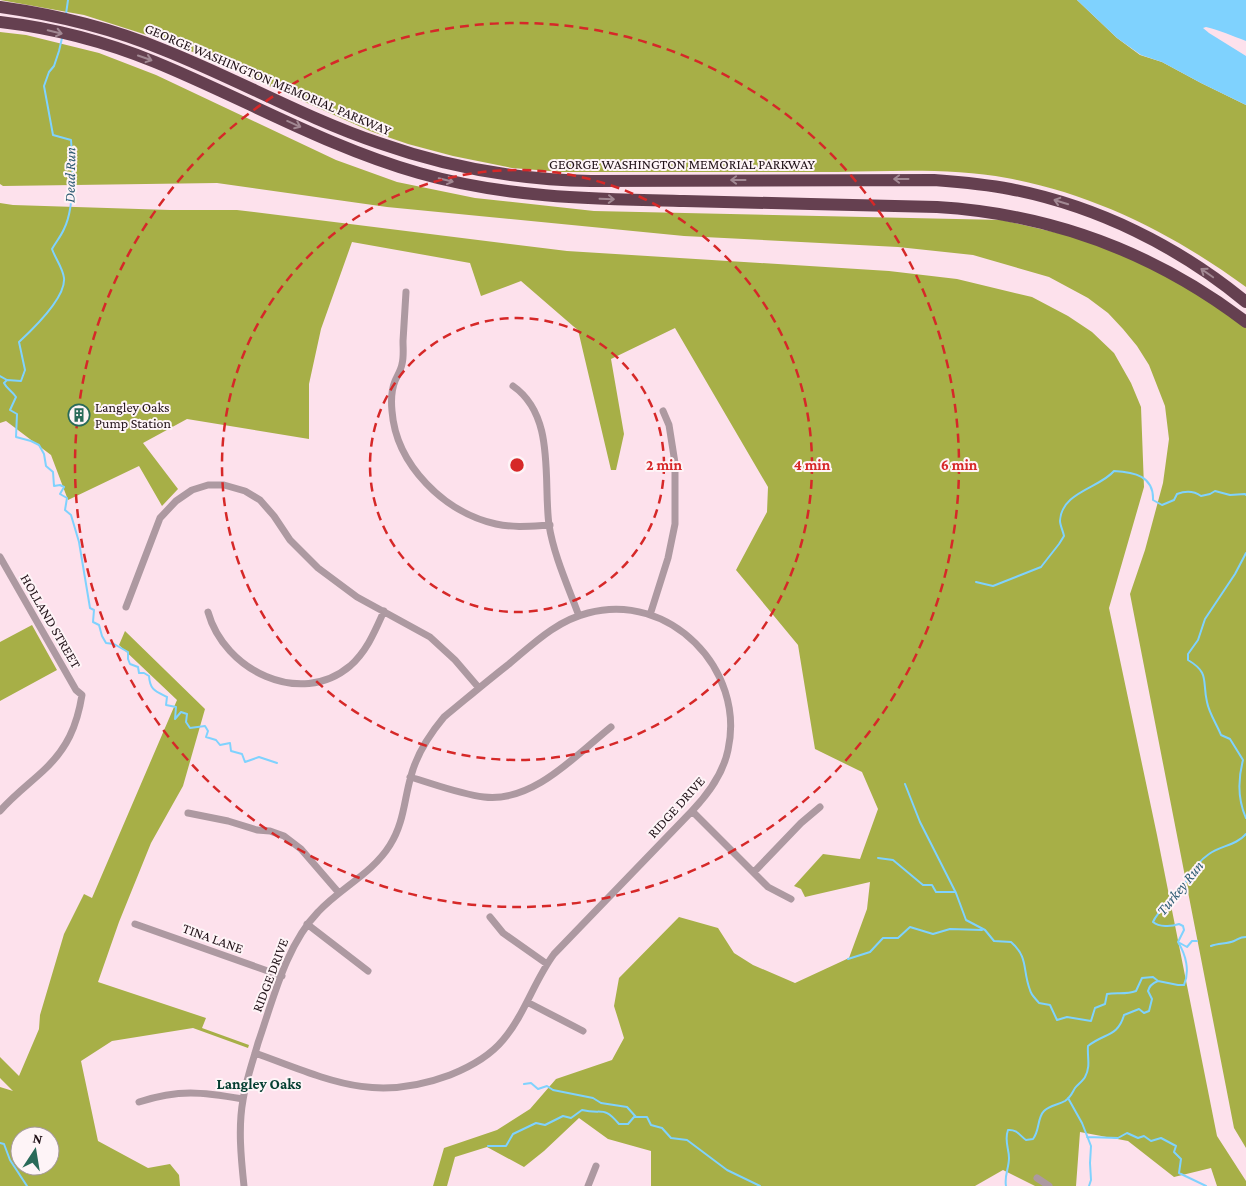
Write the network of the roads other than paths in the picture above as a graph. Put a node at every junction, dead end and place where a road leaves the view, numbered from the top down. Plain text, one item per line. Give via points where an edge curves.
1 (0, 7) edge
2 (6, 23) edge
3 (406, 292) dead end
4 (1246, 302) edge
5 (1246, 322) edge
6 (513, 386) dead end
7 (663, 411) dead end
8 (550, 525) junction
9 (0, 557) edge
10 (126, 607) dead end
11 (208, 612) dead end
12 (384, 612) junction
13 (650, 615) junction
14 (579, 616) junction
15 (479, 688) junction
16 (611, 726) dead end
17 (410, 778) junction
18 (820, 808) dead end
19 (0, 811) edge
20 (692, 811) junction
21 (188, 813) dead end
22 (754, 872) junction
23 (339, 894) junction
24 (791, 899) dead end
25 (490, 917) dead end
26 (135, 924) dead end
27 (308, 924) junction
28 (547, 964) junction
29 (368, 971) dead end
30 (282, 976) junction
31 (527, 1002) junction
32 (583, 1031) dead end
33 (255, 1053) junction
34 (243, 1099) junction
35 (139, 1102) dead end
36 (596, 1166) dead end
37 (1037, 1178) dead end
38 (244, 1186) edge
39 (588, 1186) edge
40 (1049, 1186) edge

4 -> 1 highway, GEORGE WASHINGTON MEMORIAL PARKWAY via 1193,263 1151,239 1110,220 1043,197 977,184 934,180 577,180 487,171 413,154 356,135 172,53 103,28 62,17
2 -> 5 highway, GEORGE WASHINGTON MEMORIAL PARKWAY via 99,43 154,62 358,152 448,181 535,196 937,207 992,212 1062,228 1120,248 1174,274
3 - 8 street via 402,364 392,390 392,411 400,443 409,460 436,493 470,515 509,526
6 - 8 street via 529,402 538,419 543,439
7 - 13 street via 670,425 675,463 675,524
8 - 14 street
9 - 19 street, HOLLAND STREET via 76,690 82,695 79,715 62,750
10 - 12 street via 160,518 182,496 197,488 217,484 252,494 318,568
11 - 12 street via 220,640 254,671 278,682 296,684 325,680 349,666 364,651
12 - 15 street via 436,642
13 - 14 street, RIDGE DRIVE via 615,609
13 - 20 street, RIDGE DRIVE via 679,628 698,644 717,671 729,703 731,730 724,764
14 - 15 street, RIDGE DRIVE via 549,631
15 - 17 street, RIDGE DRIVE via 435,728 420,752
16 - 17 street via 544,781 510,795 484,797
17 - 23 street, RIDGE DRIVE via 401,823 390,846
18 - 22 street
20 - 22 street
20 - 28 street, RIDGE DRIVE
21 - 23 street via 228,820 284,836 301,849
22 - 24 street via 768,887
23 - 27 street, RIDGE DRIVE
25 - 28 street via 502,933
26 - 30 street, TINA LANE
27 - 29 street
27 - 30 street, RIDGE DRIVE via 294,944
28 - 31 street, RIDGE DRIVE
30 - 33 street, RIDGE DRIVE
31 - 32 street
31 - 33 street, RIDGE DRIVE via 506,1037 480,1061 444,1077 408,1086 380,1089 353,1086
33 - 34 street, RIDGE DRIVE
34 - 35 street via 182,1092
34 - 38 street, RIDGE DRIVE
36 - 39 street
37 - 40 street

